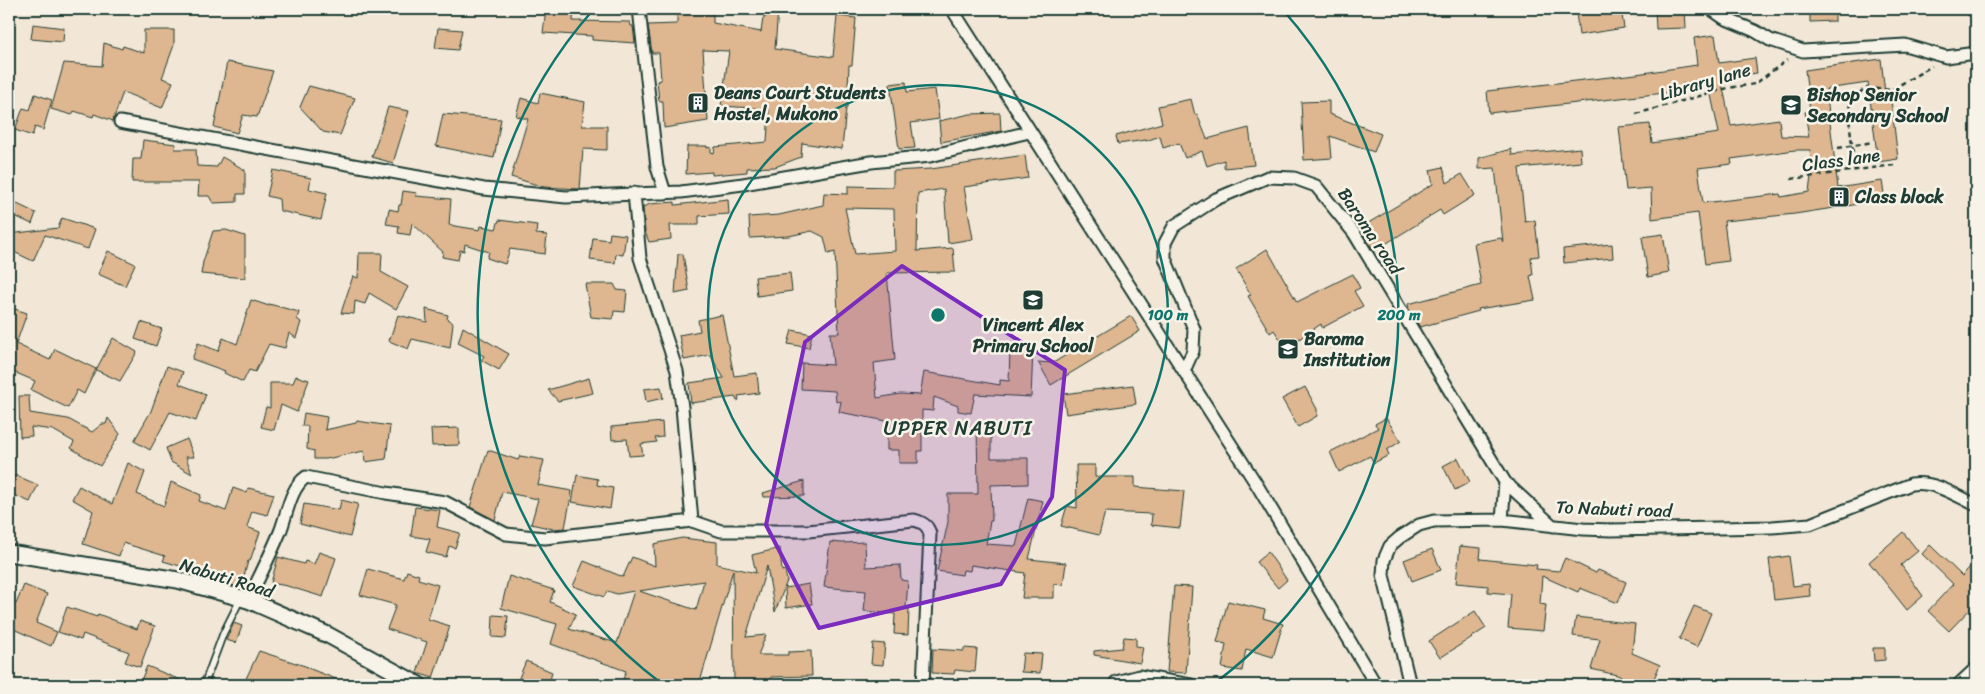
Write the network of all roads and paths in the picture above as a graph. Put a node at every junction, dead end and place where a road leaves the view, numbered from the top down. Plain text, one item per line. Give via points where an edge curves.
1 (640, 9) edge
2 (952, 9) edge
3 (1711, 9) edge
4 (1972, 9) edge
5 (1976, 13) edge
6 (1804, 51) junction
7 (1976, 52) edge
8 (1946, 57) junction
9 (1636, 114) dead end
10 (120, 122) dead end
11 (1029, 132) junction
12 (1873, 142) dead end
13 (1853, 145) junction
14 (1838, 148) dead end
15 (1894, 165) dead end
16 (1855, 170) junction
17 (1791, 179) dead end
18 (634, 193) junction
19 (665, 193) junction
20 (1184, 371) junction
21 (1506, 482) junction
22 (1976, 505) edge
23 (1502, 520) junction
24 (692, 521) junction
25 (1553, 526) junction
26 (9, 553) edge
27 (245, 599) junction
28 (1976, 671) edge
29 (1116, 682) dead end
30 (204, 685) edge
31 (420, 685) edge
32 (923, 685) edge
33 (1191, 685) edge
34 (1376, 685) edge
35 (1410, 685) edge
36 (1961, 685) edge

1 - 19 street via 657,167
2 - 11 street
3 - 6 street via 1770,40
4 - 5 street
6 - 8 street via 1905,45
6 - 9 path, Library lane via 1754,84 1728,88
7 - 8 street
8 - 13 path via 1891,90 1865,88 1852,100 1848,110
10 - 18 street via 500,191 566,197
11 - 19 street via 930,156
11 - 20 street
12 - 13 path
13 - 14 path
13 - 16 path
15 - 16 path, Class lane
16 - 17 path, Class lane
18 - 19 street
18 - 24 street via 640,258 677,371
20 - 21 street, Baroma road via 1193,351 1194,329 1165,258 1165,243 1174,226 1216,198 1268,177 1294,178 1316,186 1354,233
20 - 34 street via 1257,485
21 - 23 street
21 - 25 street, Baroma road
22 - 25 street, To Nabuti road via 1922,483 1911,484 1810,524 1611,530
23 - 25 street, To Nabuti road
23 - 35 street, To Nabuti road via 1434,521 1419,525 1390,546 1383,574
24 - 27 street via 545,538 528,537 506,534 445,502 306,477 296,488 267,562
24 - 32 street via 721,531 808,531 914,520 922,522 930,534
26 - 27 street, Nabuti Road via 178,580
27 - 30 lane via 223,634
27 - 31 street, Nabuti Road via 328,635
28 - 36 street
29 - 33 street via 1138,676

